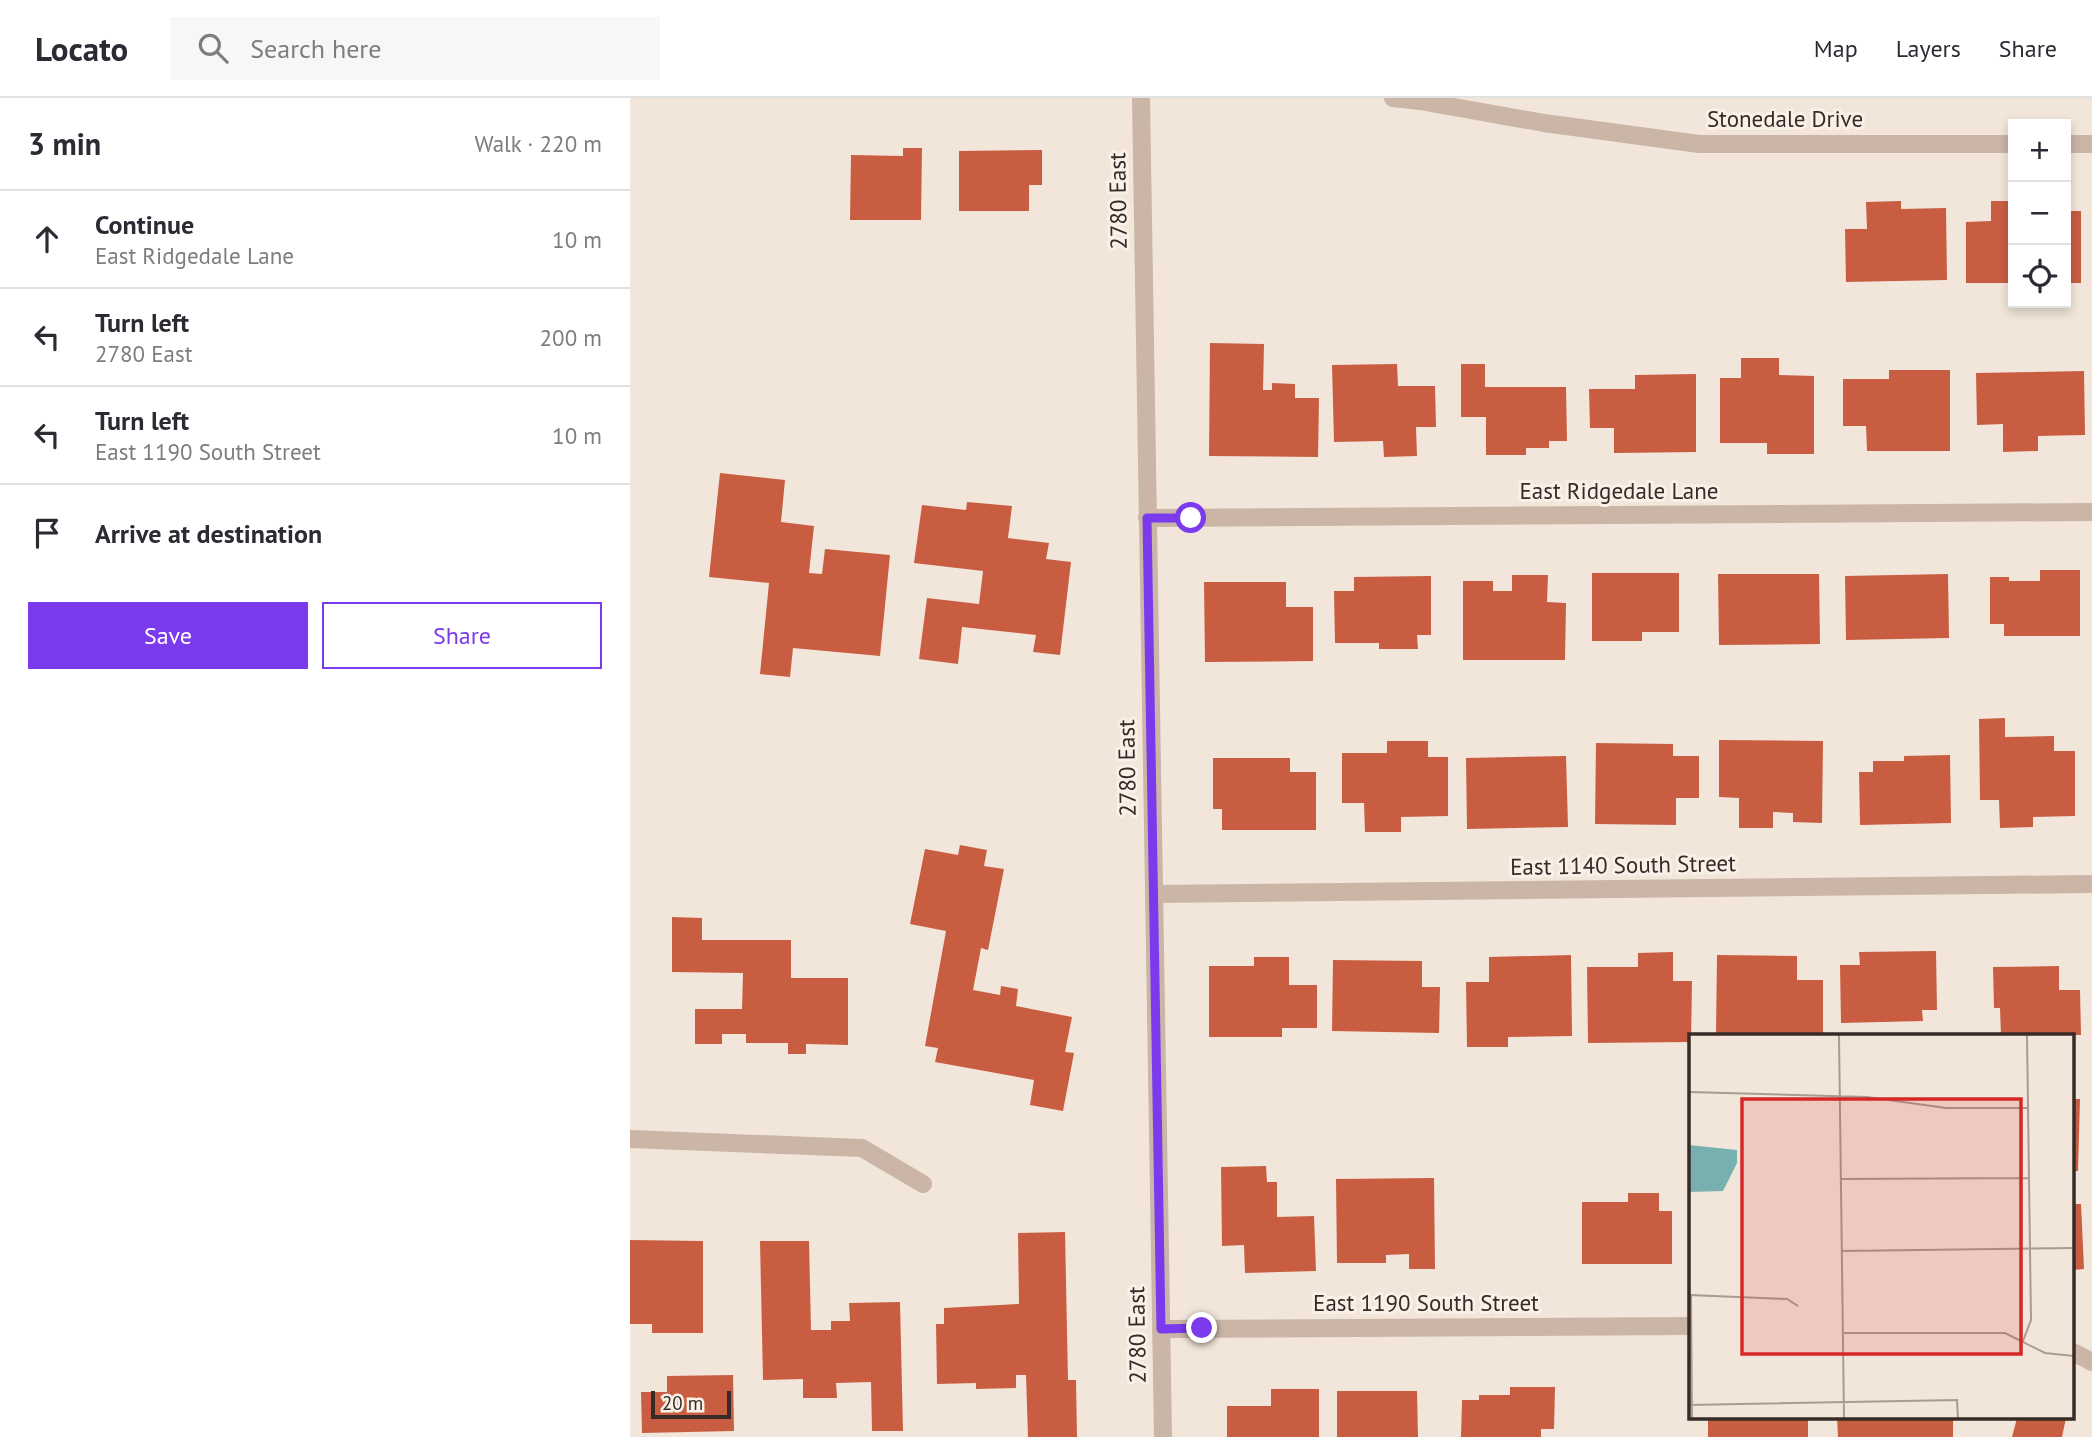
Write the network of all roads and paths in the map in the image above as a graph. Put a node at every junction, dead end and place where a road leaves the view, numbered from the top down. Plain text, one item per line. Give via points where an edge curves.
1 (1141, 98) edge
2 (1393, 98) edge
3 (2008, 144) edge
4 (2071, 144) edge
5 (2092, 144) edge
6 (2092, 512) edge
7 (1147, 518) junction
8 (2092, 884) edge
9 (1154, 894) junction
10 (630, 1139) edge
11 (923, 1184) dead end
12 (1689, 1326) edge
13 (1161, 1329) junction
14 (2074, 1353) edge
15 (2092, 1362) edge
16 (1163, 1437) edge

1 - 7 street, 2780 East
2 - 3 street, Stonedale Drive via 1699,144
4 - 5 street
6 - 7 street, East Ridgedale Lane
7 - 9 street, 2780 East
8 - 9 street, East 1140 South Street
9 - 13 street, 2780 East
10 - 11 street via 862,1148
12 - 13 street, East 1190 South Street
13 - 16 street, 2780 East
14 - 15 street

